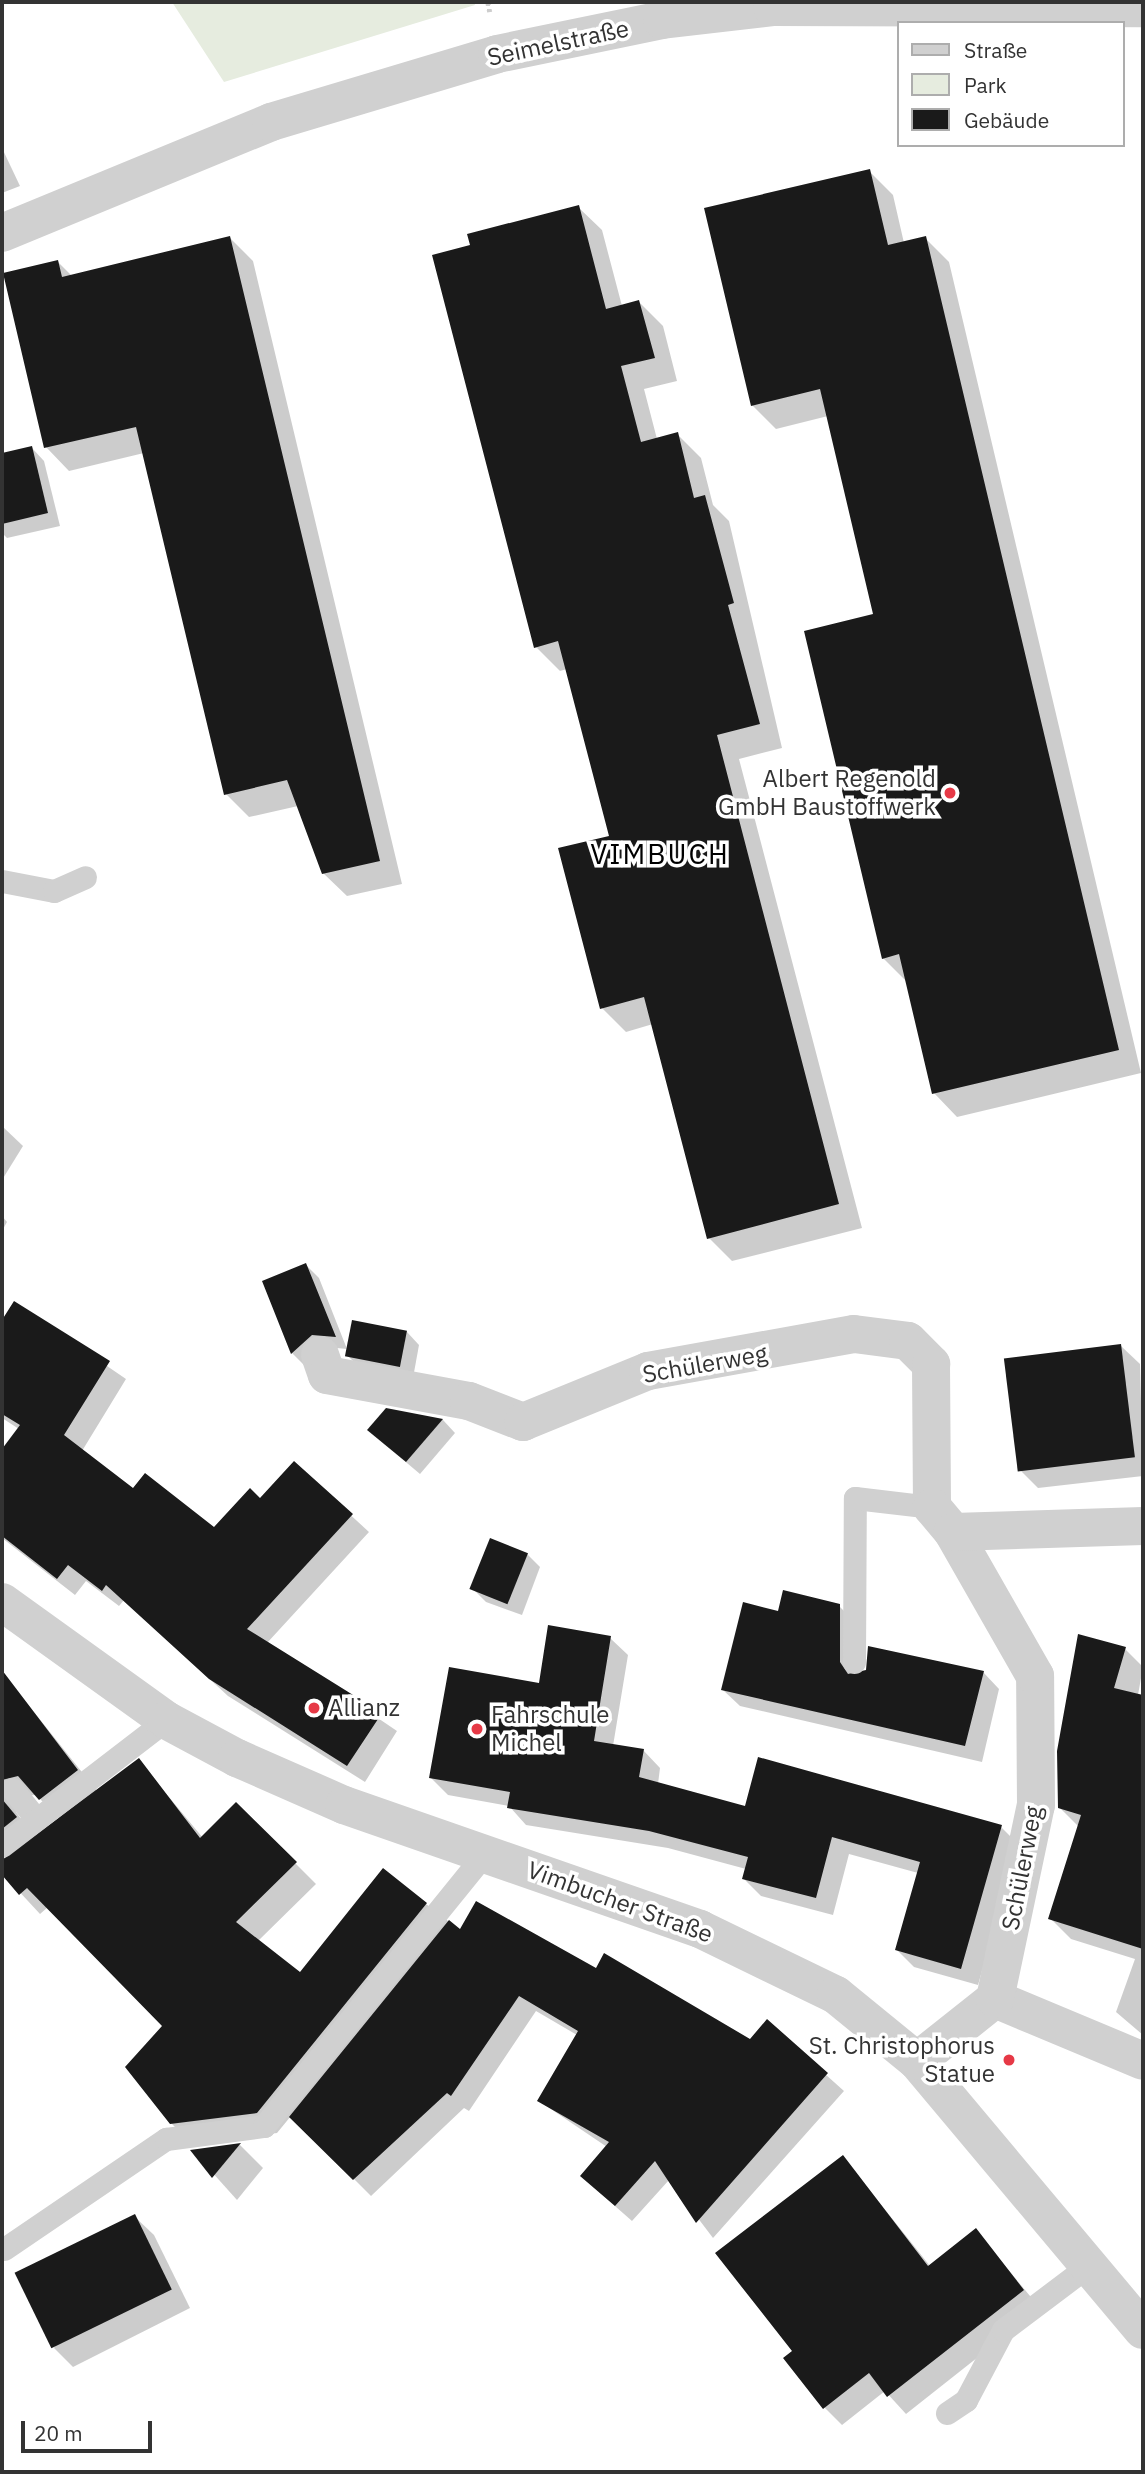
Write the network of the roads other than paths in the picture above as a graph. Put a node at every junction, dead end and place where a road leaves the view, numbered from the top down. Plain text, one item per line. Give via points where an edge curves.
1 (1143, 8) edge
2 (2, 233) edge
3 (85, 877) dead end
4 (2, 881) edge
5 (320, 1354) dead end
6 (942, 1519) junction
7 (1143, 1526) edge
8 (2, 1602) edge
9 (854, 1662) dead end
10 (166, 1720) junction
11 (12, 1789) dead end
12 (36, 1819) junction
13 (2, 1846) edge
14 (486, 1853) junction
15 (995, 1999) junction
16 (917, 2061) junction
17 (1143, 2061) edge
18 (4, 2249) dead end
19 (1088, 2266) junction
20 (1143, 2330) edge
21 (947, 2413) dead end

1 - 2 street, Seimelstraße via 772,7 662,20 497,54 271,122
3 - 4 lane via 54,891
5 - 6 street, Schülerweg via 327,1375 469,1401 523,1422 648,1371 854,1334 908,1341 932,1364
6 - 7 street
6 - 9 lane via 855,1498
6 - 15 street, Schülerweg via 1035,1676 1036,1805
8 - 10 street, Vimbucher Straße
10 - 12 lane
10 - 14 street, Vimbucher Straße via 344,1805
11 - 12 lane
12 - 13 lane
14 - 16 street, Vimbucher Straße via 700,1929 836,1995
14 - 18 lane via 264,2126 166,2139
15 - 16 street
15 - 17 street
16 - 19 street, Vimbucher Straße
19 - 20 street, Vimbucher Straße
19 - 21 lane via 1003,2330 965,2400

